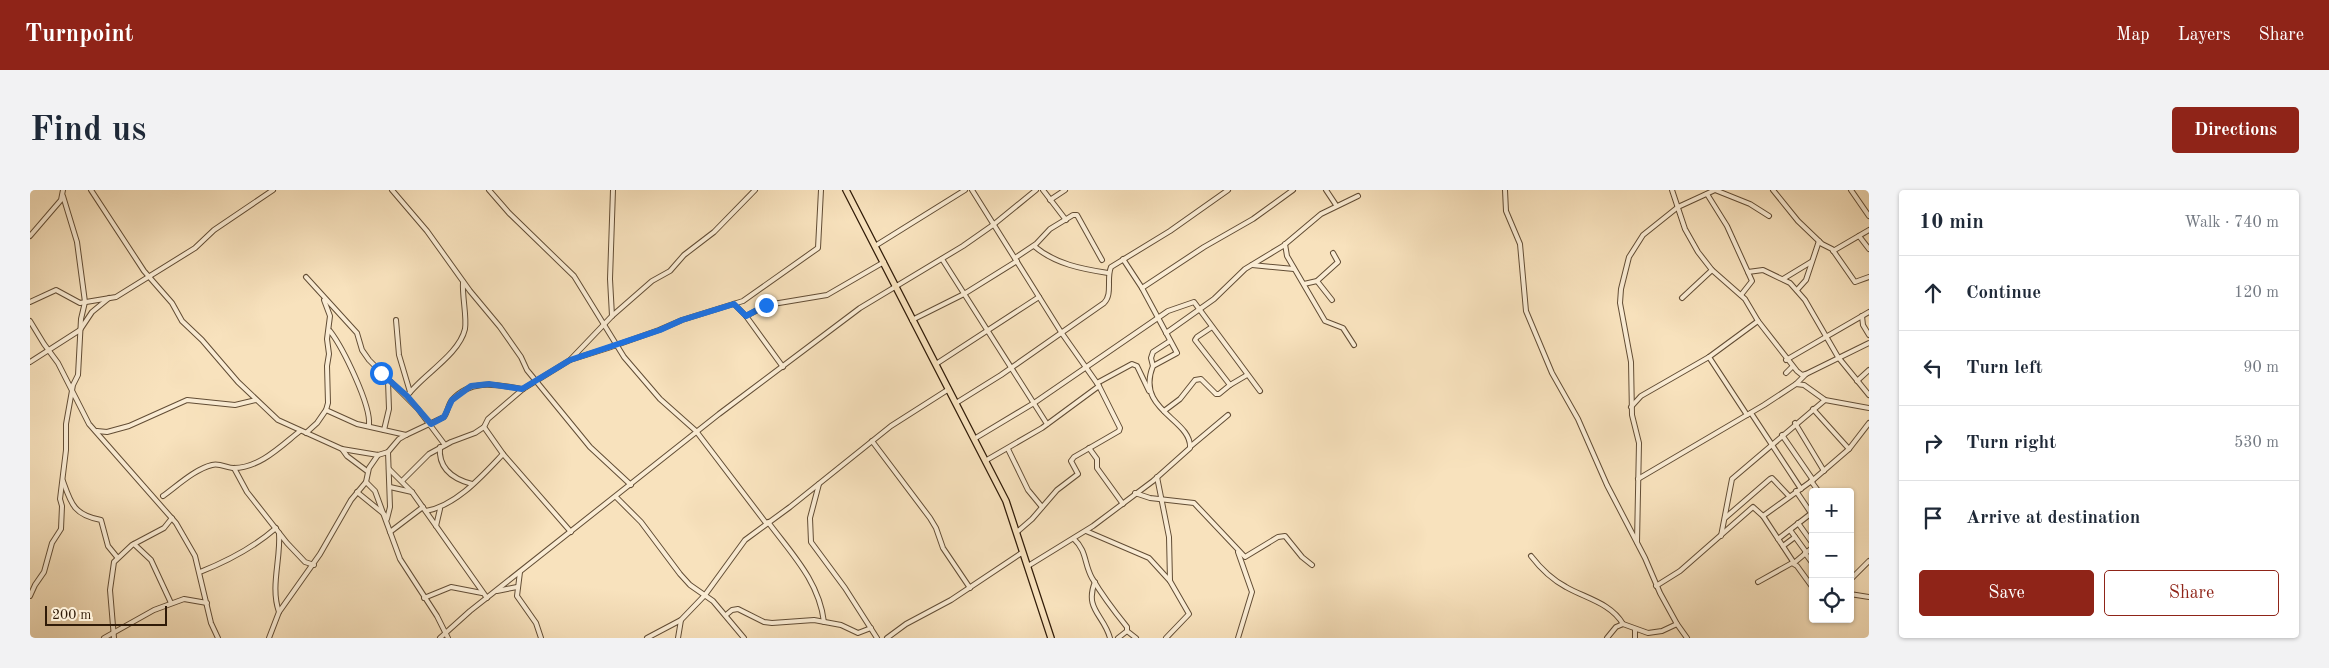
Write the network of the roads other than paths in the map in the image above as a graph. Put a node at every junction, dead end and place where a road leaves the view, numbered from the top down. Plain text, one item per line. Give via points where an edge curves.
1 (63, 190) edge
2 (91, 190) edge
3 (273, 190) edge
4 (392, 190) edge
5 (489, 190) edge
6 (612, 190) edge
7 (755, 190) edge
8 (821, 190) edge
9 (846, 190) edge
10 (965, 190) edge
11 (972, 190) edge
12 (1036, 190) edge
13 (1043, 190) edge
14 (1065, 190) edge
15 (1228, 190) edge
16 (1293, 190) edge
17 (1326, 190) edge
18 (1505, 190) edge
19 (1672, 190) edge
20 (1715, 190) edge
21 (1780, 190) edge
22 (1850, 190) edge
23 (1773, 191) edge
24 (1707, 194) junction
25 (63, 196) junction
26 (1358, 196) dead end
27 (1050, 200) junction
28 (1336, 205) junction
29 (1678, 207) junction
30 (1769, 216) dead end
31 (1869, 216) edge
32 (1066, 220) junction
33 (993, 225) junction
34 (1869, 230) edge
35 (30, 236) edge
36 (1859, 236) junction
37 (1819, 241) junction
38 (1285, 244) junction
39 (875, 246) junction
40 (1034, 246) junction
41 (1869, 249) edge
42 (1833, 251) junction
43 (1333, 253) dead end
44 (942, 259) junction
45 (1016, 259) junction
46 (1102, 260) dead end
47 (1123, 260) junction
48 (884, 262) junction
49 (1812, 262) junction
50 (1251, 265) junction
51 (1294, 270) junction
52 (1712, 270) junction
53 (1748, 272) junction
54 (1108, 273) junction
55 (148, 275) junction
56 (306, 276) dead end
57 (1869, 277) edge
58 (1783, 279) junction
59 (1317, 281) junction
60 (463, 282) junction
61 (1304, 284) junction
62 (896, 285) junction
63 (1142, 288) junction
64 (1796, 290) junction
65 (964, 294) junction
66 (1741, 295) junction
67 (324, 297) junction
68 (1039, 297) junction
69 (109, 298) junction
70 (1682, 298) dead end
71 (1332, 300) dead end
72 (30, 302) edge
73 (85, 302) junction
74 (734, 304) junction
75 (1199, 309) junction
76 (1869, 312) edge
77 (612, 316) junction
78 (746, 316) junction
79 (1862, 316) junction
80 (1158, 319) junction
81 (396, 320) dead end
82 (912, 320) junction
83 (30, 321) edge
84 (1758, 321) junction
85 (605, 323) junction
86 (1212, 327) junction
87 (80, 330) junction
88 (330, 331) junction
89 (987, 332) junction
90 (1061, 332) junction
91 (1166, 333) junction
92 (1869, 335) edge
93 (1825, 336) junction
94 (1170, 341) junction
95 (1869, 343) edge
96 (617, 345) junction
97 (1354, 345) dead end
98 (48, 349) junction
99 (1709, 357) junction
100 (1838, 357) junction
101 (570, 360) junction
102 (1786, 360) junction
103 (30, 362) edge
104 (936, 364) junction
105 (1085, 366) junction
106 (1153, 366) junction
107 (783, 368) junction
108 (1010, 368) junction
109 (1792, 368) junction
110 (1869, 370) edge
111 (1786, 373) dead end
112 (1806, 374) junction
113 (1247, 375) junction
114 (388, 380) junction
115 (537, 380) junction
116 (1857, 381) junction
117 (1098, 384) junction
118 (1796, 384) junction
119 (1230, 385) junction
120 (522, 389) junction
121 (949, 389) junction
122 (72, 391) junction
123 (1149, 391) junction
124 (410, 392) junction
125 (1260, 392) dead end
126 (1869, 395) edge
127 (407, 396) junction
128 (256, 400) junction
129 (1825, 400) junction
130 (1034, 402) junction
131 (956, 403) junction
132 (1631, 407) junction
133 (1869, 408) edge
134 (1813, 409) junction
135 (326, 410) junction
136 (1164, 411) junction
137 (1749, 414) junction
138 (1228, 415) dead end
139 (1795, 423) junction
140 (1869, 423) edge
141 (431, 424) junction
142 (1047, 424) junction
143 (368, 425) junction
144 (484, 426) junction
145 (384, 430) junction
146 (97, 431) junction
147 (300, 431) junction
148 (696, 431) junction
149 (306, 433) junction
150 (406, 435) junction
151 (1782, 435) junction
152 (974, 439) junction
153 (872, 441) junction
154 (1771, 444) junction
155 (445, 445) junction
156 (1191, 446) junction
157 (440, 448) junction
158 (1089, 448) junction
159 (342, 449) junction
160 (1008, 449) junction
161 (1849, 449) junction
162 (388, 452) junction
163 (504, 454) junction
164 (378, 455) junction
165 (986, 461) junction
166 (234, 468) junction
167 (389, 469) junction
168 (1824, 470) junction
169 (367, 471) junction
170 (1157, 478) junction
171 (1638, 479) junction
172 (63, 480) junction
173 (402, 481) junction
174 (1812, 481) junction
175 (366, 482) junction
176 (820, 482) junction
177 (472, 484) junction
178 (631, 485) junction
179 (390, 487) junction
180 (1816, 488) edge
181 (1799, 490) junction
182 (357, 492) junction
183 (412, 492) junction
184 (1135, 493) junction
185 (164, 496) dead end
186 (1789, 496) junction
187 (616, 497) junction
188 (1161, 500) junction
189 (1123, 504) junction
190 (1042, 507) junction
191 (440, 508) junction
192 (1809, 508) edge
193 (424, 509) junction
194 (1732, 511) junction
195 (384, 514) junction
196 (1809, 515) edge
197 (1763, 516) junction
198 (172, 518) junction
199 (1725, 518) junction
200 (386, 520) junction
201 (1739, 520) junction
202 (767, 522) junction
203 (1798, 523) junction
204 (436, 526) junction
205 (278, 530) junction
206 (1790, 530) junction
207 (1086, 531) junction
208 (390, 532) junction
209 (571, 532) junction
210 (1017, 532) junction
211 (1721, 536) junction
212 (1795, 537) junction
213 (1074, 539) junction
214 (1778, 539) junction
215 (1809, 539) edge
216 (1637, 542) junction
217 (134, 544) junction
218 (1783, 546) junction
219 (1809, 549) edge
220 (1237, 550) junction
221 (1023, 552) junction
222 (1806, 552) junction
223 (1531, 556) dead end
224 (117, 557) junction
225 (1809, 557) edge
226 (1869, 561) edge
227 (1794, 563) junction
228 (314, 565) junction
229 (1312, 565) dead end
230 (1028, 566) junction
231 (200, 572) junction
232 (520, 572) junction
233 (1852, 578) edge
234 (1095, 582) junction
235 (1170, 582) junction
236 (1758, 582) dead end
237 (1809, 583) edge
238 (1656, 586) junction
239 (517, 587) junction
240 (970, 588) junction
241 (496, 591) junction
242 (483, 593) junction
243 (705, 595) junction
244 (1854, 595) edge
245 (30, 596) edge
246 (1869, 597) edge
247 (424, 598) junction
248 (487, 598) junction
249 (207, 603) junction
250 (171, 604) junction
251 (279, 612) junction
252 (726, 615) junction
253 (681, 620) junction
254 (824, 622) junction
255 (1624, 624) junction
256 (1677, 624) junction
257 (871, 628) junction
258 (1635, 630) junction
259 (1127, 631) junction
260 (113, 632) junction
261 (444, 634) junction
262 (104, 638) edge
263 (114, 638) edge
264 (218, 638) edge
265 (269, 638) edge
266 (440, 638) edge
267 (448, 638) edge
268 (541, 638) edge
269 (647, 638) edge
270 (678, 638) edge
271 (744, 638) edge
272 (877, 638) edge
273 (887, 638) edge
274 (1051, 638) edge
275 (1110, 638) edge
276 (1118, 638) edge
277 (1136, 638) edge
278 (1166, 638) edge
279 (1238, 638) edge
280 (1607, 638) edge
281 (1635, 638) edge
282 (1687, 638) edge

1 - 25 street
2 - 55 street
3 - 55 street via 214,230 195,248
4 - 60 street via 427,231
5 - 85 street via 574,276
6 - 77 street
7 - 77 street via 670,271 652,280
8 - 74 street via 818,248
9 - 39 main road
10 - 39 street
11 - 33 street
12 - 33 street
13 - 27 street
14 - 27 street
15 - 47 street via 1170,232
16 - 63 street via 1253,219
17 - 28 street
18 - 216 street via 1505,206 1520,244 1526,311 1552,373 1578,419
19 - 29 street
20 - 24 street
20 - 30 street via 1750,204
21 - 23 street
22 - 31 street
23 - 37 street
24 - 29 street
24 - 53 street via 1727,226
25 - 35 street
25 - 73 street via 77,242
26 - 28 street
27 - 32 street
28 - 38 street via 1309,222
29 - 52 street via 1686,233
29 - 132 street via 1643,235 1629,257 1625,271 1620,303 1630,362
32 - 40 street via 1050,229
32 - 46 street via 1077,215
33 - 44 street
33 - 45 street
34 - 36 street
36 - 41 street
36 - 42 street
37 - 42 street
37 - 49 street
38 - 50 street
38 - 51 street
39 - 48 main road
40 - 45 street
40 - 54 street via 1074,267
42 - 57 street via 1855,282
43 - 59 street via 1338,262
44 - 62 street
44 - 65 street
45 - 65 street
45 - 68 street
47 - 54 street via 1111,267
47 - 63 street
48 - 62 main road
48 - 78 street via 828,294 766,305
49 - 58 street
49 - 64 street via 1806,280
50 - 51 street
50 - 75 street
51 - 61 street
52 - 66 street
52 - 70 street
53 - 58 street via 1763,270
53 - 66 street via 1752,281
54 - 90 street via 1108,299
55 - 69 street via 123,294
55 - 128 street via 184,323
56 - 67 street
58 - 64 street
59 - 61 street
59 - 71 street
60 - 115 street
60 - 124 street via 465,328 458,343
61 - 97 street via 1325,321 1344,328
62 - 82 main road
62 - 107 street via 860,308
63 - 80 street
64 - 93 street
65 - 82 street
65 - 89 street
66 - 84 street
67 - 88 street via 330,316
67 - 114 street via 356,333 369,360
68 - 89 street
68 - 90 street
69 - 73 street
69 - 87 street via 92,312
72 - 73 street via 56,290 80,303
73 - 87 street
74 - 78 street
74 - 96 street
75 - 80 street via 1194,302 1188,303 1176,306
75 - 86 street
75 - 91 street
76 - 79 street
77 - 85 street
78 - 107 street
79 - 92 street
79 - 93 street
80 - 91 street
80 - 105 street
81 - 124 street via 399,354
82 - 104 main road
83 - 98 street
84 - 99 street
84 - 102 street
85 - 96 street
85 - 101 street
86 - 113 street
86 - 119 street via 1195,340
87 - 98 street
87 - 122 street via 78,375
88 - 135 street
88 - 143 street via 355,378 368,412
89 - 104 street
89 - 108 street
90 - 105 street
90 - 108 street
91 - 94 street
93 - 100 street
93 - 102 street
94 - 106 street via 1153,352
94 - 106 street via 1177,353
95 - 100 street
96 - 101 street
96 - 148 street via 660,399
98 - 103 street
98 - 122 street
99 - 132 street via 1641,396
99 - 137 street
100 - 112 street
100 - 116 street
101 - 115 street
102 - 109 street
104 - 121 main road
105 - 117 street
105 - 130 street
106 - 123 street
107 - 148 street
108 - 130 street
108 - 131 street
109 - 111 street
109 - 112 street
110 - 116 street
112 - 118 street
113 - 119 street
113 - 125 street
114 - 127 street
114 - 145 street via 389,409
115 - 120 street
115 - 178 street via 585,441
116 - 126 street
117 - 123 street via 1132,364 1137,366
117 - 142 street
117 - 158 street via 1120,428
118 - 129 street via 1804,385
118 - 137 street
119 - 136 street via 1216,394 1201,380 1196,380 1180,399
120 - 141 street via 489,384 471,386 452,400 444,417
120 - 144 street
121 - 131 main road
121 - 153 street
122 - 146 street via 89,424
122 - 172 street via 66,424
123 - 136 street
124 - 127 street
127 - 141 street
128 - 146 street via 234,405 187,400 129,426
128 - 147 street via 278,420
129 - 133 street
129 - 134 street
130 - 142 street
130 - 152 street
131 - 152 main road
132 - 171 street via 1639,443
134 - 139 street
134 - 161 street
135 - 143 street via 357,424
135 - 149 street
136 - 156 street
137 - 154 street
137 - 171 street
138 - 156 street
139 - 151 street
139 - 168 street
140 - 161 street
141 - 150 street
141 - 155 street
142 - 160 street
143 - 145 street
144 - 155 street
144 - 163 street
145 - 150 street
146 - 198 street
147 - 149 street
147 - 166 street via 279,449 251,464
148 - 178 street
148 - 202 street
149 - 159 street
150 - 162 street
151 - 154 street
151 - 174 street
152 - 165 main road
153 - 176 street
153 - 240 street via 930,518 943,548
154 - 181 street
154 - 199 street via 1732,479
155 - 157 street
156 - 170 street
157 - 173 street via 429,454
157 - 177 street via 443,467 456,478
158 - 189 street via 1097,459 1097,468
158 - 190 street via 1071,461 1078,474
159 - 164 street
159 - 169 street
160 - 165 street
160 - 190 street via 1028,490
161 - 168 street
162 - 164 street
162 - 167 street
163 - 177 street
163 - 209 street
164 - 169 street
165 - 210 main road
166 - 185 street via 212,465
166 - 205 street via 247,492
167 - 173 street
167 - 179 street
168 - 174 street
169 - 175 street
170 - 184 street
170 - 188 street
171 - 216 street
172 - 224 street via 72,505 90,518 101,520 108,546
172 - 245 street via 61,529 52,543 44,572
173 - 183 street
174 - 180 street
174 - 181 street
175 - 182 street
175 - 195 street via 375,491
176 - 202 street
176 - 257 street via 810,518 812,542
177 - 191 street
178 - 187 street
179 - 183 street
179 - 200 street
181 - 186 street
181 - 192 street
182 - 195 street
182 - 228 street
183 - 193 street
184 - 188 street
184 - 189 street
186 - 194 street via 1772,478
186 - 197 street
187 - 209 street
187 - 243 street via 680,574
188 - 220 street via 1194,503
188 - 235 street via 1169,537
189 - 207 street
190 - 210 street
191 - 193 street
191 - 204 street
193 - 204 street
193 - 208 street
194 - 199 street
194 - 201 street
195 - 200 street
196 - 203 street
197 - 201 street via 1753,507
197 - 214 street
198 - 217 street via 164,528
198 - 231 street
199 - 211 street
200 - 208 street
201 - 211 street
202 - 243 street via 739,547
202 - 254 street via 802,565 819,597
203 - 206 street
203 - 215 street
204 - 242 street
205 - 228 street via 297,555
205 - 231 street via 223,563
205 - 251 street via 280,557 276,593
206 - 212 street
206 - 214 street
207 - 213 street
207 - 235 street via 1149,558
208 - 247 street via 400,559
209 - 232 street
210 - 221 main road
211 - 238 street via 1680,571
212 - 218 street
212 - 222 street
213 - 230 street
213 - 234 street via 1084,550
214 - 218 street
216 - 238 street
217 - 224 street
217 - 250 street via 151,560
218 - 227 street
219 - 222 street
220 - 229 street via 1248,558 1278,537 1285,536
220 - 279 street via 1252,592
221 - 230 main road
221 - 240 street
222 - 225 street
222 - 227 street
223 - 255 street via 1553,579 1603,606
224 - 260 street via 110,590
226 - 233 street
227 - 236 street
227 - 237 street
228 - 251 street
230 - 274 main road
231 - 249 street
232 - 239 street
232 - 241 street
234 - 259 street
234 - 275 street via 1090,593 1091,603
235 - 278 street via 1189,614
238 - 256 street
239 - 241 street
239 - 268 street via 519,600 536,623
240 - 273 street
241 - 248 street
242 - 247 street via 450,587
242 - 248 street
243 - 252 street
243 - 253 street
244 - 246 street
247 - 261 street
248 - 261 street
249 - 250 street via 186,598
249 - 264 street
250 - 260 street
251 - 265 street
252 - 254 street via 738,609 772,624
252 - 271 street
253 - 269 street
253 - 270 street
254 - 257 street via 858,633
255 - 258 street
255 - 280 street
256 - 258 street via 1654,632
256 - 282 street
257 - 272 street
258 - 281 street
259 - 276 street
259 - 277 street
260 - 262 street
260 - 263 street
261 - 266 street
261 - 267 street

